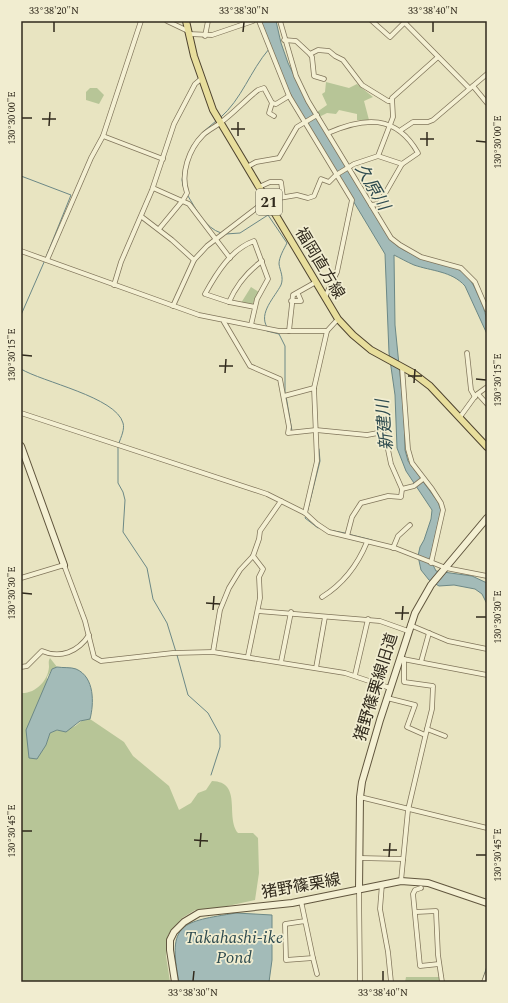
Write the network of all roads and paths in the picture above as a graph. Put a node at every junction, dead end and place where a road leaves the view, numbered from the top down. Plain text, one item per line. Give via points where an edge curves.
1 (141, 21) edge
2 (167, 21) edge
3 (186, 21) edge
4 (208, 21) edge
5 (253, 21) edge
6 (259, 21) edge
7 (280, 21) edge
8 (372, 21) edge
9 (406, 22) edge
10 (188, 33) junction
11 (205, 36) junction
12 (284, 40) junction
13 (310, 54) junction
14 (438, 57) junction
15 (487, 74) edge
16 (201, 79) junction
17 (324, 79) dead end
18 (471, 87) junction
19 (289, 96) junction
20 (391, 101) junction
21 (272, 103) junction
22 (487, 103) edge
23 (316, 115) junction
24 (274, 116) dead end
25 (304, 122) junction
26 (220, 123) junction
27 (390, 126) junction
28 (401, 130) junction
29 (328, 132) junction
30 (104, 136) junction
31 (378, 156) junction
32 (164, 159) junction
33 (402, 164) junction
34 (349, 166) junction
35 (247, 167) junction
36 (336, 174) junction
37 (259, 187) junction
38 (153, 188) junction
39 (283, 198) junction
40 (183, 200) junction
41 (267, 200) junction
42 (371, 205) junction
43 (142, 217) junction
44 (159, 229) junction
45 (215, 240) junction
46 (21, 251) edge
47 (230, 258) junction
48 (47, 260) junction
49 (194, 260) junction
50 (262, 261) junction
51 (316, 282) junction
52 (114, 285) junction
53 (298, 294) junction
54 (325, 297) junction
55 (291, 301) junction
56 (229, 302) junction
57 (173, 306) junction
58 (255, 307) junction
59 (487, 310) edge
60 (338, 319) junction
61 (224, 322) junction
62 (251, 325) junction
63 (289, 331) junction
64 (327, 331) junction
65 (467, 353) dead end
66 (402, 367) junction
67 (487, 387) edge
68 (314, 388) junction
69 (478, 394) junction
70 (284, 396) junction
71 (474, 397) junction
72 (487, 404) edge
73 (21, 414) edge
74 (460, 418) junction
75 (316, 430) junction
76 (21, 446) edge
77 (487, 447) edge
78 (423, 479) junction
79 (402, 489) junction
80 (281, 501) junction
81 (305, 513) junction
82 (487, 518) edge
83 (410, 525) dead end
84 (347, 536) junction
85 (367, 542) junction
86 (393, 548) junction
87 (254, 556) junction
88 (431, 563) junction
89 (64, 566) junction
90 (446, 568) junction
91 (487, 576) edge
92 (21, 578) edge
93 (322, 597) dead end
94 (258, 610) junction
95 (292, 612) junction
96 (325, 617) junction
97 (368, 619) junction
98 (410, 625) junction
99 (408, 631) junction
100 (429, 633) junction
101 (89, 635) junction
102 (487, 649) edge
103 (213, 652) junction
104 (248, 656) junction
105 (402, 659) junction
106 (281, 662) junction
107 (421, 662) junction
108 (21, 667) edge
109 (316, 668) junction
110 (355, 675) junction
111 (487, 675) edge
112 (390, 688) junction
113 (387, 698) junction
114 (427, 729) junction
115 (425, 735) junction
116 (445, 736) dead end
117 (360, 797) junction
118 (408, 810) junction
119 (487, 828) edge
120 (360, 858) junction
121 (403, 859) junction
122 (401, 881) junction
123 (382, 884) junction
124 (421, 888) dead end
125 (359, 889) junction
126 (301, 900) junction
127 (487, 903) edge
128 (416, 912) junction
129 (305, 922) junction
130 (313, 958) junction
131 (439, 964) junction
132 (317, 974) dead end
133 (487, 974) edge
134 (175, 982) edge
135 (360, 982) edge
136 (391, 982) edge
137 (442, 982) edge
138 (484, 982) edge

1 - 30 street
2 - 10 street
3 - 10 main road, 福岡直方線 / 21
4 - 11 street
5 - 11 street
6 - 19 street
7 - 12 street
8 - 9 street via 390,37
9 - 14 street
10 - 11 street
10 - 16 main road, 福岡直方線 / 21
12 - 13 street via 296,41
12 - 23 street via 296,76
13 - 17 street via 314,76
13 - 20 street via 318,50 329,51 343,60 365,88
14 - 18 street
14 - 20 street
15 - 18 street
16 - 26 main road, 福岡直方線 / 21
16 - 32 street via 195,84 174,124
18 - 22 street
18 - 28 street via 433,120 413,122
19 - 21 street via 276,104
19 - 25 street
20 - 27 street via 393,117
21 - 24 street via 268,113
21 - 26 street via 264,88 258,90
23 - 25 street
23 - 29 street
25 - 35 street via 297,127 279,158 256,162
25 - 36 street
26 - 35 main road, 福岡直方線 / 21
26 - 40 street via 196,143 184,178 187,193
27 - 28 street
27 - 29 street via 356,122
27 - 31 street
28 - 33 street via 411,140 418,153
29 - 34 street
30 - 32 street
30 - 48 street via 91,158
31 - 33 street
31 - 34 street
32 - 38 street
33 - 42 street via 379,204
34 - 36 street
34 - 42 street
35 - 37 main road, 福岡直方線 / 21
36 - 39 street via 329,182 321,179 314,196 308,198 297,195
36 - 54 street via 352,200 337,272
37 - 39 street via 270,182 281,182
37 - 41 main road, 福岡直方線 / 21
38 - 40 street
38 - 43 street
39 - 41 street
40 - 44 street
40 - 45 street via 189,204
41 - 45 street
41 - 51 main road, 福岡直方線 / 21
42 - 59 street via 391,238 400,245 421,257 461,268 470,275 481,293
43 - 44 street
43 - 52 street via 121,262
44 - 49 street
45 - 47 street
45 - 49 street
46 - 48 street
47 - 50 street via 240,248 254,241
47 - 56 street via 215,276 206,294
48 - 52 street
49 - 57 street
50 - 56 street via 250,270
50 - 58 street via 268,282
51 - 53 street
51 - 54 main road, 福岡直方線 / 21
52 - 57 street
53 - 55 street via 293,295
53 - 55 street via 301,301
54 - 60 main road, 福岡直方線 / 21
55 - 63 street
56 - 58 street
57 - 61 street
58 - 62 street
60 - 64 street
60 - 66 main road, 福岡直方線 / 21 via 360,342
61 - 62 street
61 - 70 street via 250,366 280,379
62 - 63 street
63 - 64 street
64 - 68 street
65 - 71 street
66 - 74 main road, 福岡直方線 / 21 via 430,386
66 - 78 street via 406,442 412,463
67 - 69 street
68 - 70 street
68 - 75 street
69 - 71 street
69 - 72 street
70 - 75 street via 288,433
71 - 74 street
73 - 80 street
74 - 77 main road, 福岡直方線 / 21
75 - 79 street via 385,435 391,464
75 - 81 street via 317,461
76 - 89 street
78 - 79 street via 414,486
78 - 88 street via 432,489 443,510
79 - 84 street via 401,497 388,496 361,503 352,517
80 - 81 street
80 - 87 street via 260,531
81 - 84 street via 327,531
82 - 90 street, 猪野篠栗線旧道
83 - 86 street via 398,536
84 - 85 street
85 - 86 street
85 - 93 street via 351,572
86 - 88 street
87 - 94 street via 263,569 259,577
87 - 103 street via 240,570 229,588 220,610
88 - 90 street
89 - 92 street
89 - 101 street
90 - 91 street
90 - 98 street, 猪野篠栗線旧道 via 421,600
94 - 95 street
94 - 104 street
95 - 96 street
95 - 106 street
96 - 97 street
96 - 109 street
97 - 99 street
97 - 110 street
98 - 99 street, 猪野篠栗線旧道
98 - 100 street
99 - 105 street, 猪野篠栗線旧道
100 - 102 street via 448,641
100 - 107 street
101 - 103 street via 94,657 101,661 173,653
101 - 108 street via 77,650 53,656 42,651 27,666
103 - 104 street
104 - 106 street
105 - 107 street
105 - 112 street, 猪野篠栗線旧道
105 - 114 street via 404,682 433,686 432,709
106 - 109 street
107 - 111 street
109 - 110 street
110 - 112 street
112 - 113 street, 猪野篠栗線旧道
113 - 115 street via 415,705 407,727
113 - 117 street, 猪野篠栗線旧道 via 369,756
114 - 115 street
114 - 116 street
115 - 118 street
117 - 118 street
117 - 120 street, 猪野篠栗線旧道
118 - 119 street
118 - 121 street
120 - 121 street
120 - 125 street, 猪野篠栗線旧道
121 - 122 street
122 - 123 street, 猪野篠栗線
122 - 127 street, 猪野篠栗線 via 437,885
123 - 125 street, 猪野篠栗線
123 - 136 street via 380,909
124 - 128 street via 413,894
125 - 126 street, 猪野篠栗線
125 - 135 street
126 - 129 street
126 - 134 street, 猪野篠栗線 via 210,911 187,919 170,940
128 - 131 street via 436,911
128 - 131 street via 420,966
129 - 130 street
129 - 130 street via 285,924 286,960
130 - 132 street
131 - 137 street
133 - 138 street

